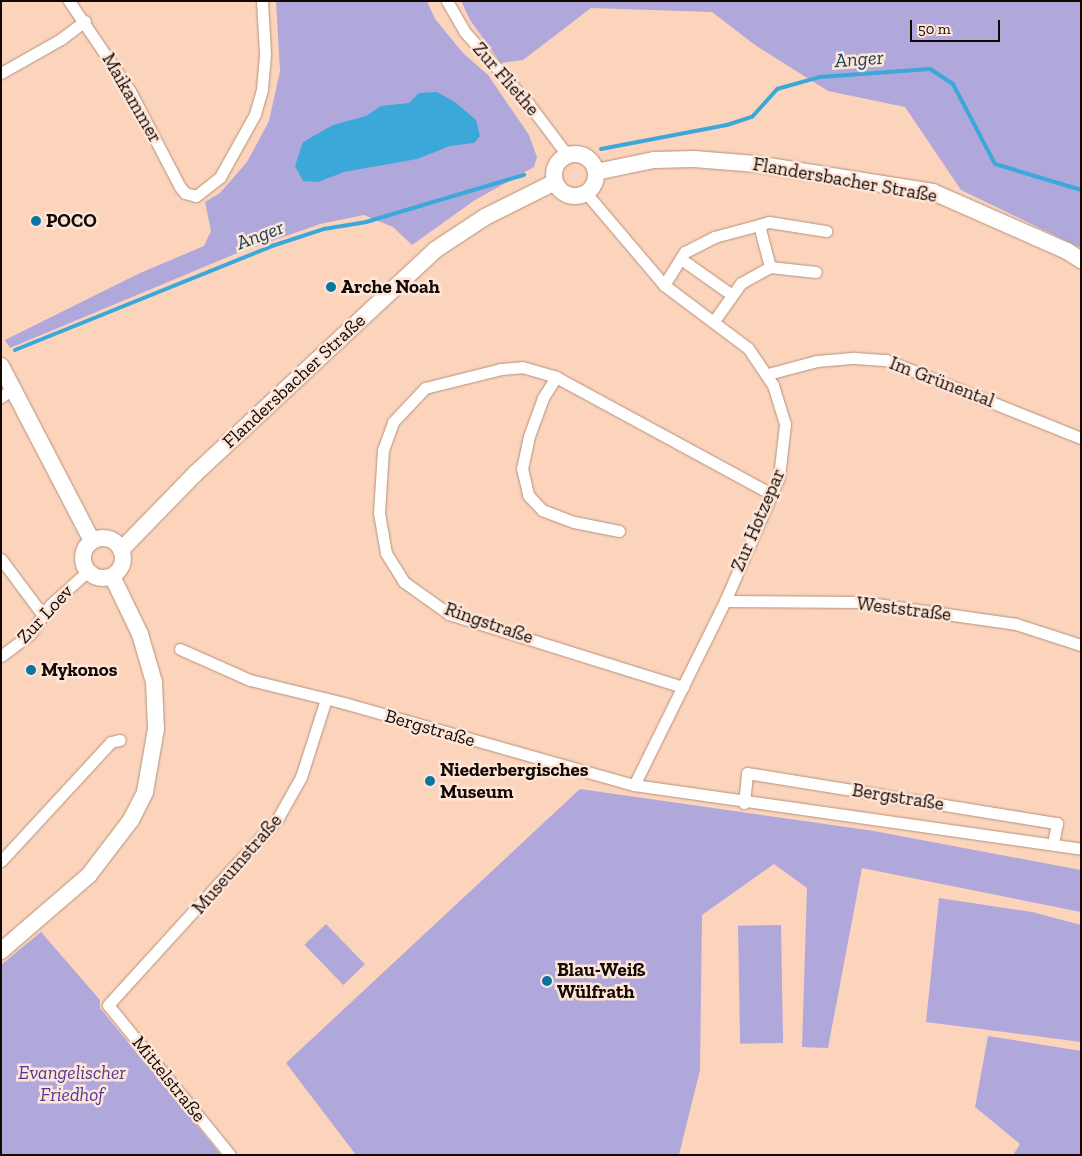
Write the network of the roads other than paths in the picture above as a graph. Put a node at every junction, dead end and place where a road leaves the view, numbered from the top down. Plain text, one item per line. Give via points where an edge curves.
1 (69, 1) edge
2 (262, 1) edge
3 (447, 1) edge
4 (85, 21) junction
5 (1, 73) edge
6 (568, 156) junction
7 (596, 172) junction
8 (555, 182) junction
9 (586, 194) junction
10 (759, 225) junction
11 (826, 231) dead end
12 (681, 259) junction
13 (1081, 260) edge
14 (770, 267) junction
15 (816, 272) dead end
16 (664, 285) junction
17 (732, 296) junction
18 (714, 321) junction
19 (1, 366) edge
20 (768, 374) junction
21 (556, 377) junction
22 (7, 393) edge
23 (1081, 438) edge
24 (770, 493) junction
25 (618, 531) dead end
26 (92, 541) junction
27 (121, 550) junction
28 (1, 559) edge
29 (88, 571) junction
30 (112, 576) junction
31 (724, 601) junction
32 (42, 614) junction
33 (1081, 645) edge
34 (180, 649) dead end
35 (1, 656) edge
36 (683, 687) junction
37 (326, 698) junction
38 (120, 740) dead end
39 (634, 785) junction
40 (744, 803) junction
41 (1053, 844) junction
42 (1081, 848) edge
43 (1, 861) edge
44 (1, 951) edge
45 (108, 1004) joint
46 (230, 1155) edge

1 - 4 street, Maikammer
2 - 4 street, Maikammer via 264,62 255,114 220,177 196,196 185,193 174,178 156,136
3 - 6 street, Zur Fliethe via 464,31 532,108
4 - 5 street via 61,39
6 - 7 street via 584,157
6 - 8 street via 555,169
7 - 9 street via 593,186
7 - 13 street, Flandersbacher Straße via 654,160 694,159 756,164 933,192
8 - 9 street via 568,195
8 - 27 street, Flandersbacher Straße via 485,217 435,250 164,503
9 - 16 street, Zur Hotzepar
10 - 11 street via 769,222
10 - 12 street via 714,237 685,252
10 - 14 street
12 - 16 street
12 - 17 street
14 - 15 street
14 - 17 street via 741,283
16 - 18 street, Zur Hotzepar
17 - 18 street
18 - 20 street, Zur Hotzepar via 748,348
19 - 22 street
20 - 23 street, Im Grünental via 817,361 886,360
20 - 24 street, Zur Hotzepar via 782,406 785,431 779,477
21 - 24 street, Ringstraße
21 - 25 street via 543,398 529,436 522,468 528,495 542,510 574,522
21 - 36 street, Ringstraße via 522,367 501,369 426,388 393,422 384,450 379,513 386,553 404,582 449,614
22 - 26 street
24 - 31 street, Zur Hotzepar
26 - 27 street via 105,538
26 - 29 street via 84,552 83,564
27 - 30 street via 122,565
28 - 32 street
29 - 30 street via 97,577
29 - 32 street, Zur Loev
30 - 44 street via 140,634 154,682 156,728 145,792 122,833 89,875
31 - 33 street, Weststraße via 862,602 1016,624
31 - 36 street, Zur Hotzepar
32 - 35 street, Zur Loev via 30,634
34 - 37 street, Bergstraße via 250,680
36 - 39 street, Zur Hotzepar
37 - 39 street, Bergstraße
37 - 45 street, Museumstraße via 301,777 278,818
38 - 43 street via 111,742
39 - 40 street, Bergstraße
40 - 41 street, Bergstraße
40 - 41 street, Bergstraße via 747,773 1057,823
41 - 42 street, Bergstraße
45 - 46 street, Mittelstraße

